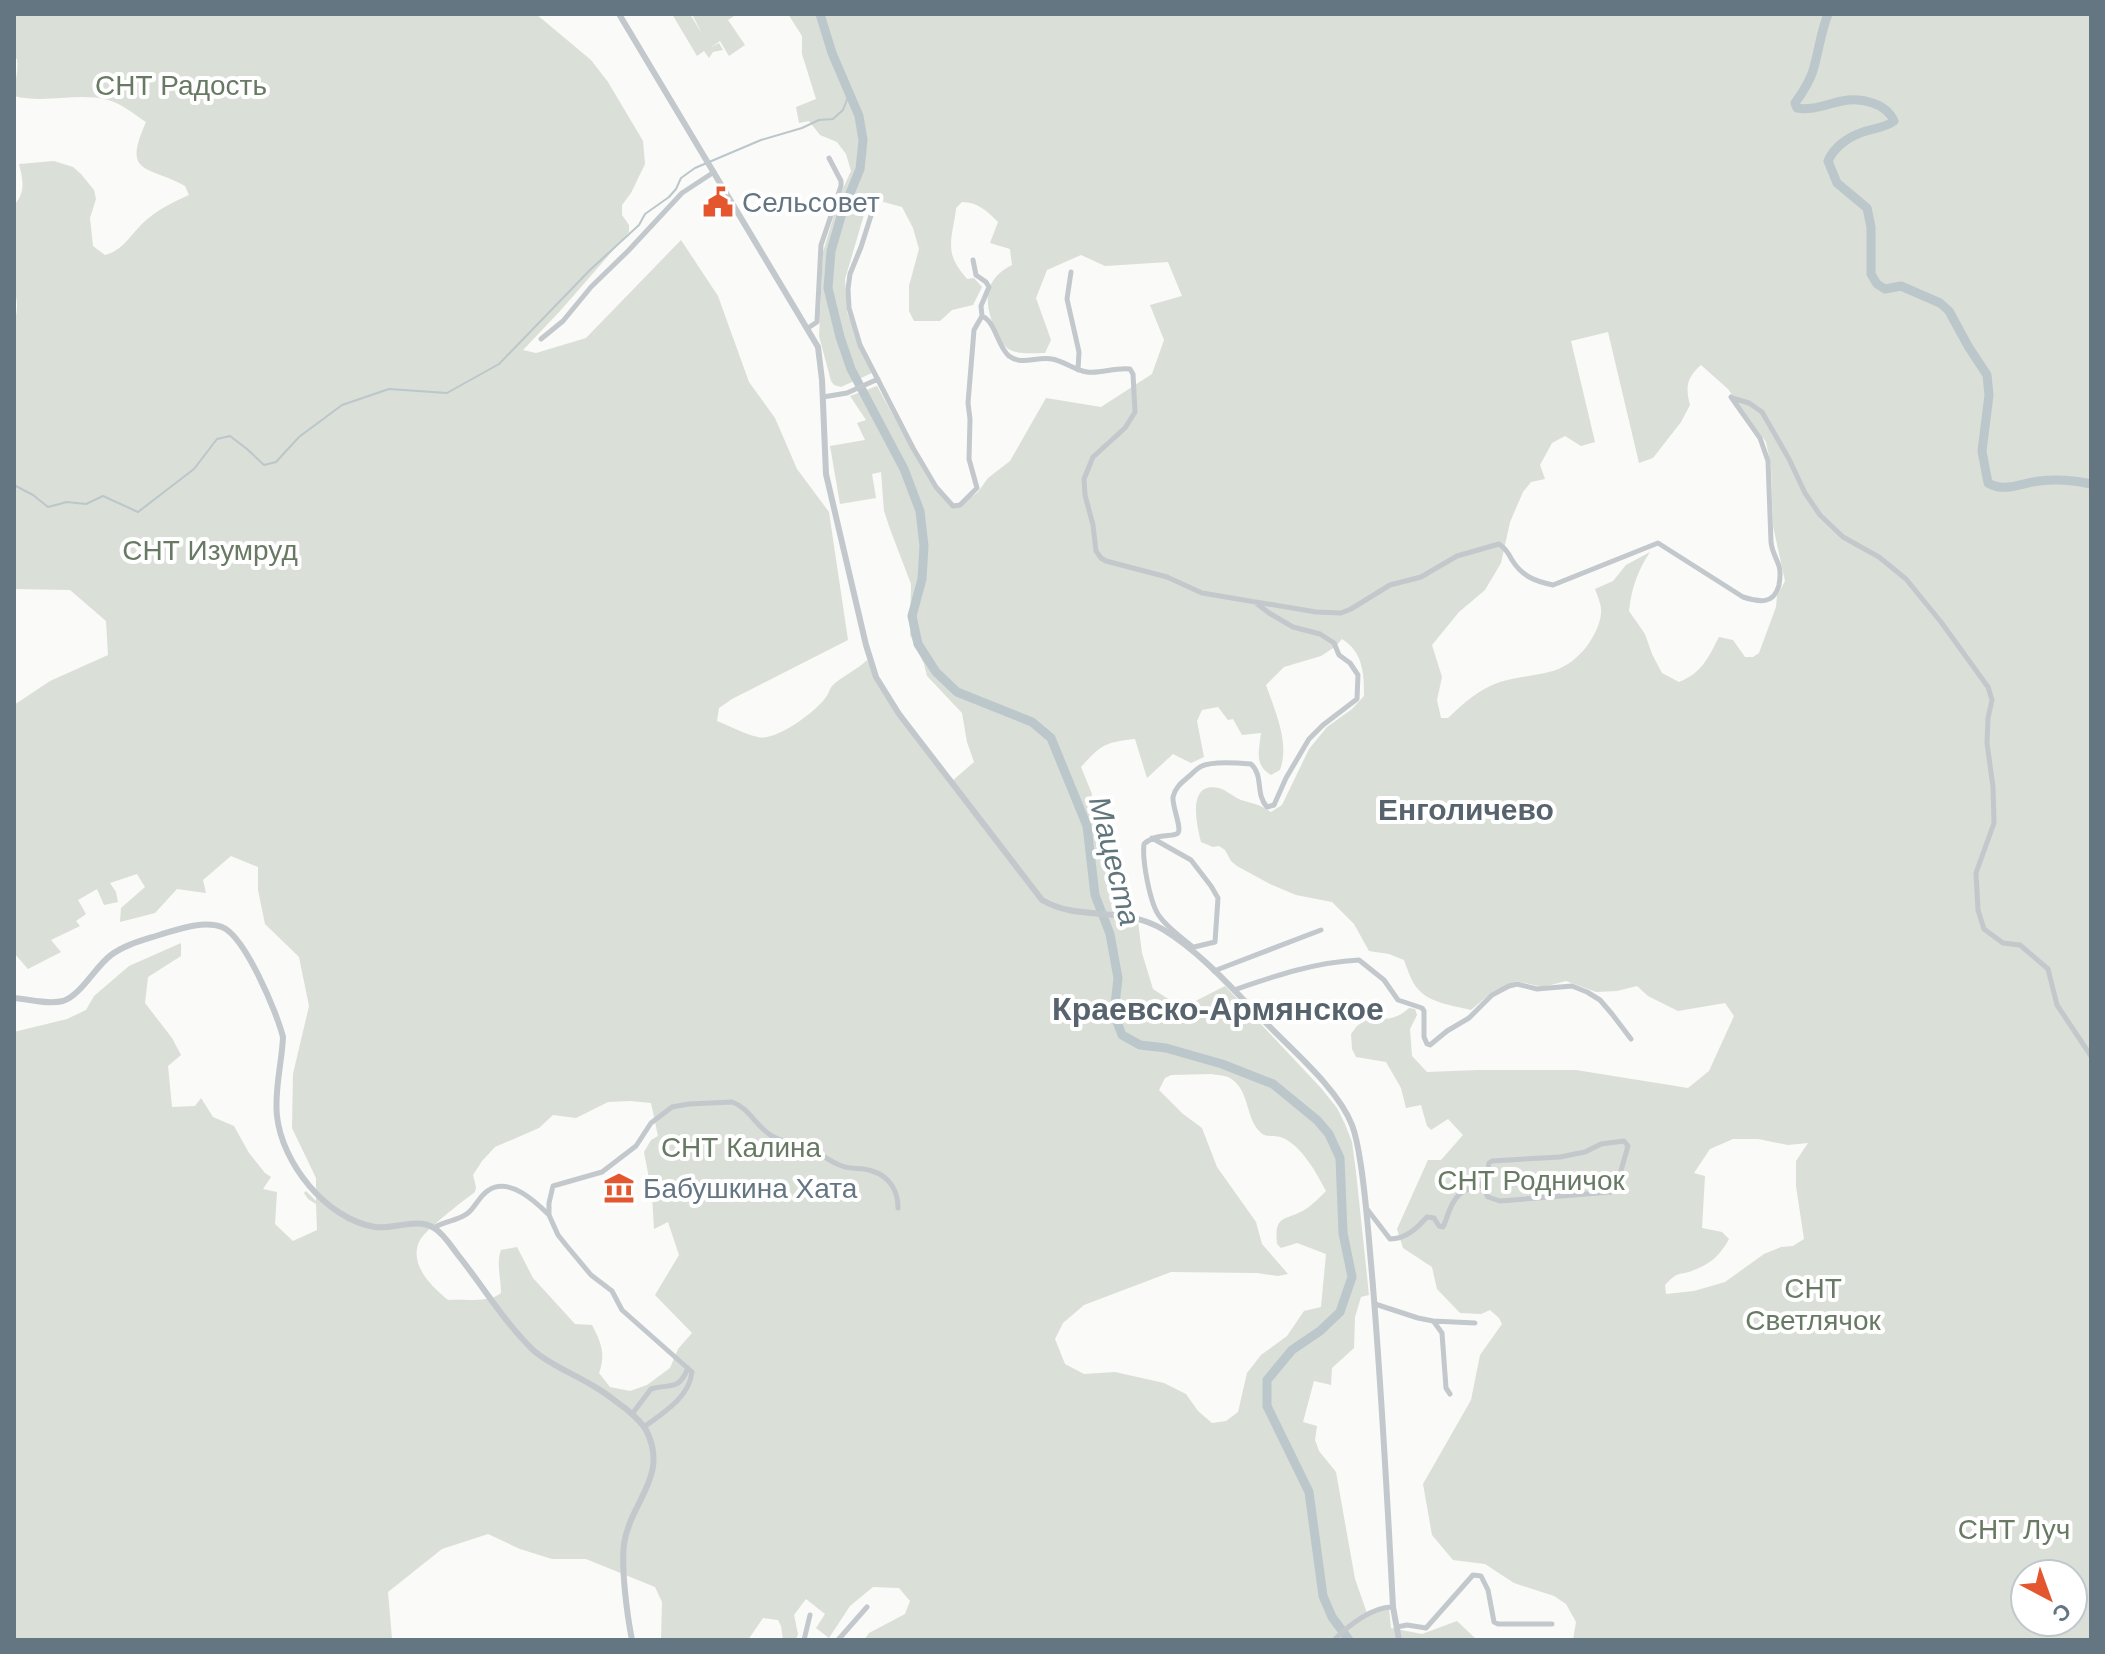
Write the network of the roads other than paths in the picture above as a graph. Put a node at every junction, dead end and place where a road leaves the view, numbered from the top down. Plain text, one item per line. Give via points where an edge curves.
1 (619, 14) edge
2 (829, 158) dead end
3 (713, 170) junction
4 (874, 206) dead end
5 (973, 260) dead end
6 (1071, 272) dead end
7 (982, 316) junction
8 (808, 328) junction
9 (541, 339) dead end
10 (1078, 370) junction
11 (878, 379) junction
12 (823, 397) junction
13 (1255, 602) junction
14 (1152, 838) junction
15 (1321, 930) dead end
16 (1191, 948) junction
17 (1214, 971) junction
18 (1233, 990) junction
19 (14, 998) edge
20 (1631, 1039) dead end
21 (2091, 1056) edge
22 (1482, 1186) junction
23 (549, 1203) junction
24 (541, 1207) junction
25 (898, 1208) dead end
26 (1367, 1209) junction
27 (549, 1215) junction
28 (434, 1228) junction
29 (1375, 1304) junction
30 (1433, 1321) junction
31 (1475, 1323) dead end
32 (688, 1367) junction
33 (1450, 1394) dead end
34 (632, 1414) junction
35 (644, 1427) junction
36 (867, 1607) dead end
37 (1393, 1607) junction
38 (810, 1615) dead end
39 (1552, 1624) dead end
40 (1396, 1627) junction
41 (1336, 1638) edge
42 (632, 1640) edge
43 (804, 1640) edge
44 (838, 1640) edge
45 (1399, 1640) edge

1 - 3 street
2 - 8 street via 841,186 821,245 817,322
3 - 8 street
3 - 9 street via 682,193
4 - 11 street via 848,289 860,345
5 - 7 street via 976,275 989,287
6 - 10 street via 1067,299
7 - 10 street via 1010,356 1022,361 1052,359
7 - 11 street via 974,330 968,403 969,459 977,491 960,505 953,506 936,487
8 - 12 street via 818,347
10 - 13 street via 1119,367 1130,369 1134,377 1135,412 1093,457 1084,479 1098,555 1202,593
11 - 12 street
12 - 16 street via 826,474 866,645 876,677 899,714 1037,895 1053,906 1143,919
13 - 14 street via 1293,627 1334,643 1358,675 1357,699 1309,739 1274,805 1263,803 1258,773 1251,764 1201,766 1176,789 1176,835
13 - 21 street via 1341,613 1390,585 1499,544 1522,574 1553,585 1658,543 1743,597 1765,602 1778,589 1781,575 1772,553 1768,461 1760,438 1731,397 1749,403 1762,412 1820,515 1906,579 1988,687 1994,823 1976,873 1978,910 1984,929 2003,943 2020,945 2048,969 2057,1005
14 - 16 street via 1143,852 1154,904
14 - 16 street via 1191,860 1218,898 1215,942
15 - 17 street
16 - 17 street
17 - 18 street
18 - 20 street via 1359,960 1398,1000 1422,1008 1424,1037 1430,1045 1509,986 1572,986 1600,1000
18 - 26 street via 1343,1107 1356,1136
19 - 28 street via 64,1001 123,947 182,928 225,928 257,972 280,1025 276,1113 283,1145 296,1169 346,1216 383,1227
22 - 22 street via 1490,1161 1560,1157 1624,1141 1628,1146 1611,1192 1500,1201 1488,1197
22 - 26 street via 1458,1196 1443,1227 1427,1217 1393,1239
23 - 24 street
23 - 25 street via 553,1186 602,1172 636,1146 651,1123 672,1107 732,1102 771,1136 853,1170 873,1171 895,1188
23 - 27 street
24 - 27 street
24 - 28 street via 502,1185 486,1192 463,1216
26 - 29 street
27 - 32 street via 566,1245 612,1291 622,1310
28 - 34 street via 532,1349
29 - 30 street
29 - 37 street
30 - 31 street
30 - 33 street via 1442,1333
32 - 34 street via 680,1383 651,1389
32 - 35 street via 692,1376 684,1393
34 - 35 street
35 - 42 street via 652,1450 652,1478 627,1531 623,1553
36 - 44 street
37 - 40 street
37 - 41 street via 1372,1611
38 - 43 street
39 - 40 street via 1494,1622 1488,1590 1481,1576 1473,1575 1426,1628
40 - 45 street

